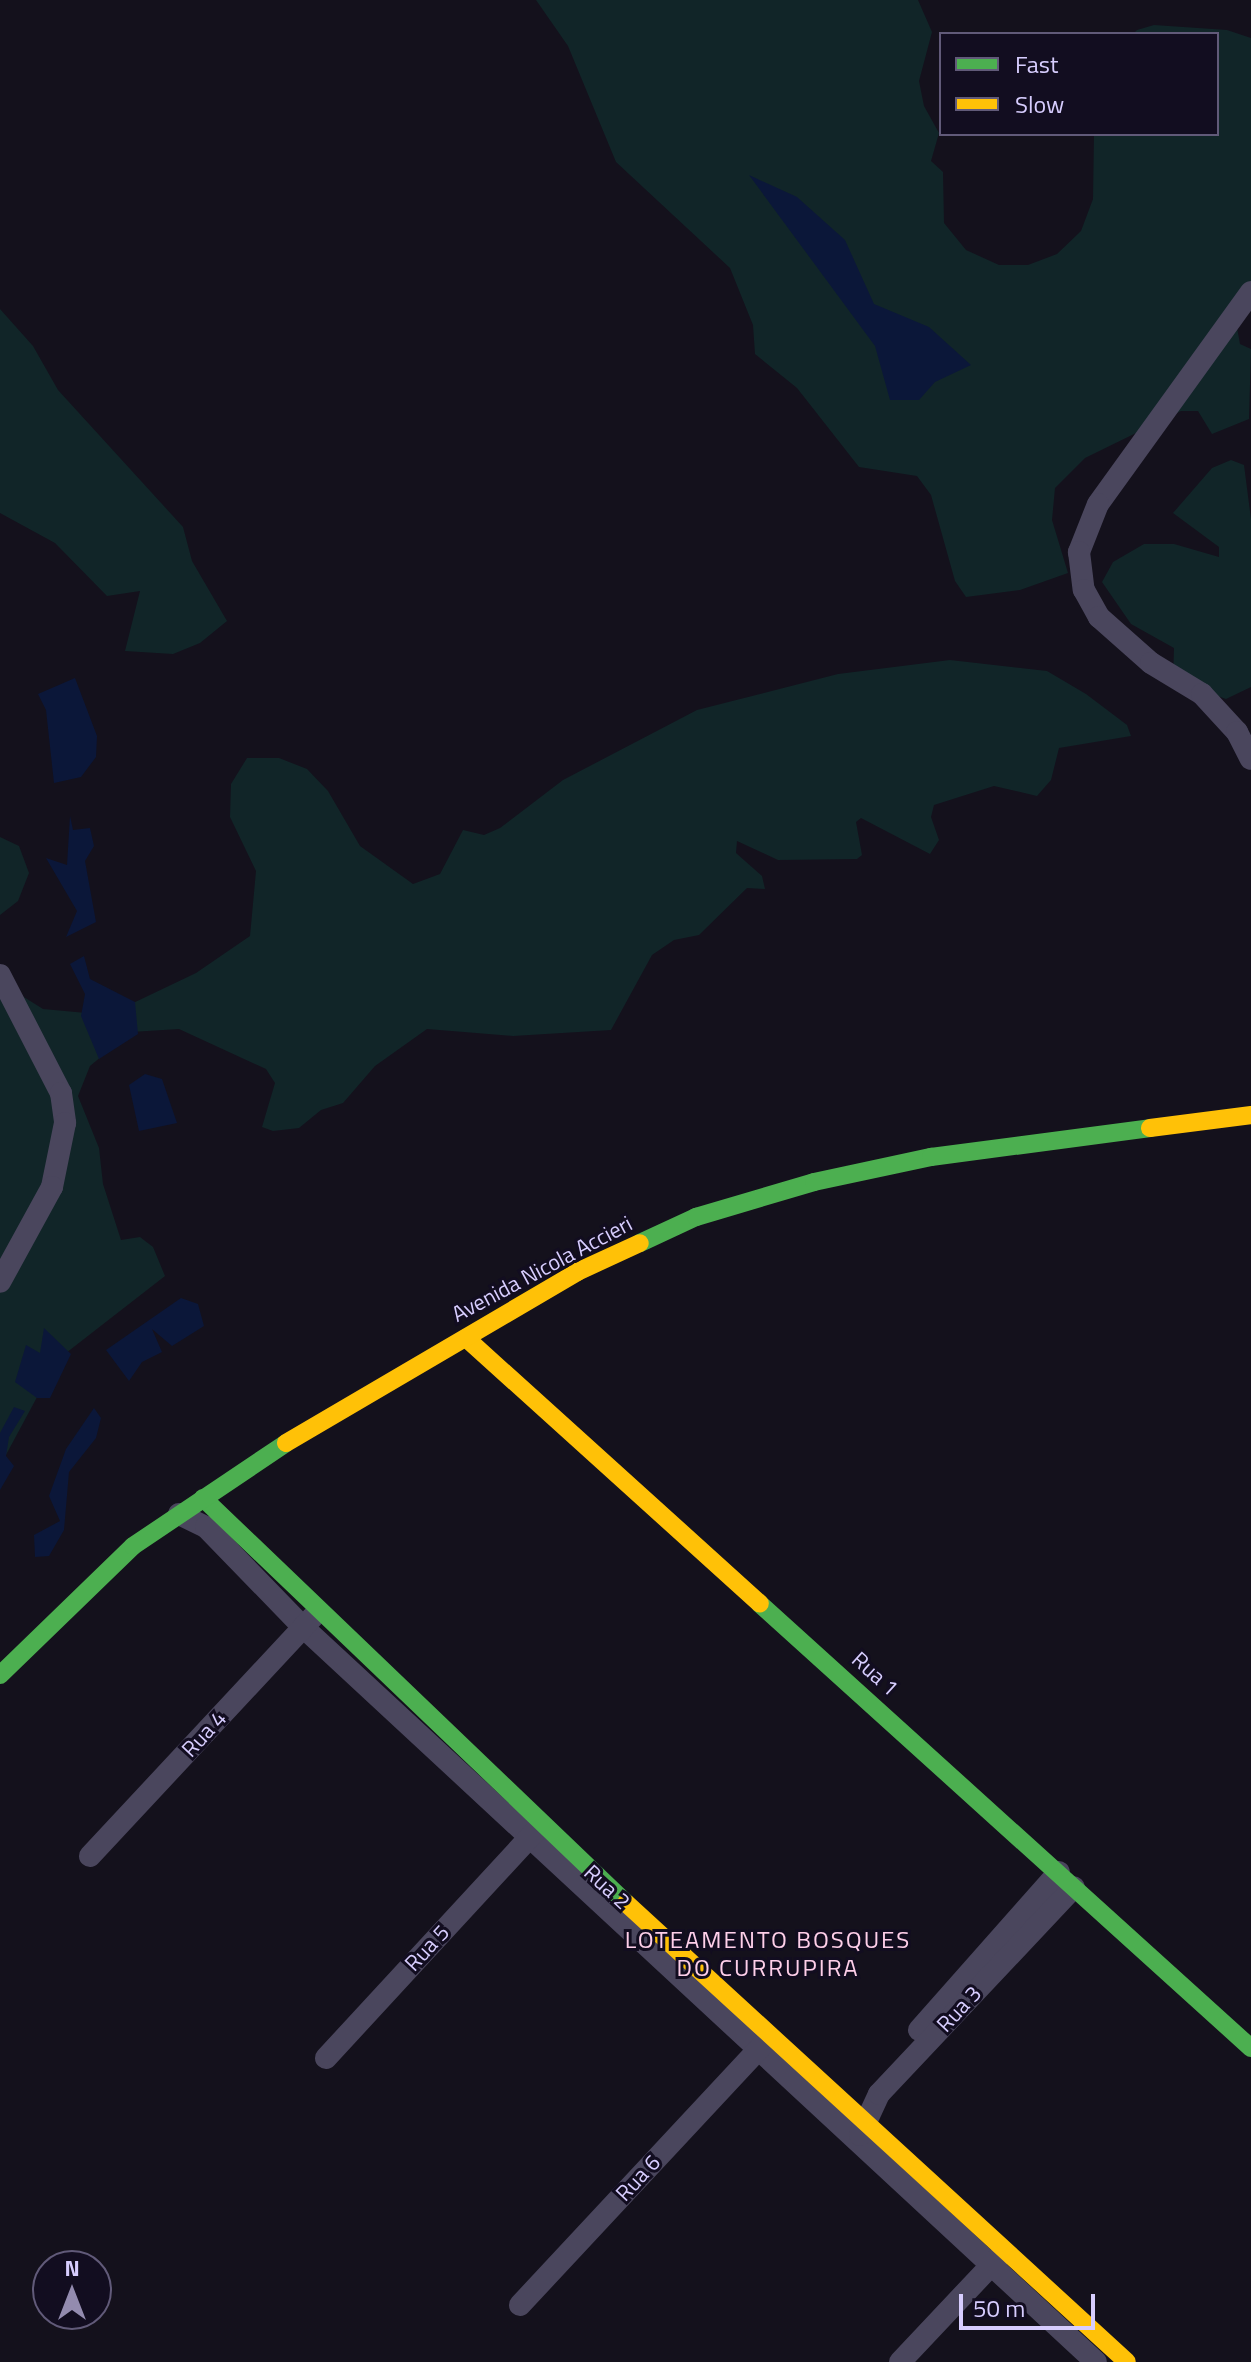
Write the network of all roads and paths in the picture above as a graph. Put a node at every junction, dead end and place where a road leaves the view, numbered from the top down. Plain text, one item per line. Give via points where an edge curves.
1 (1251, 292) edge
2 (1251, 759) edge
3 (0, 975) edge
4 (1251, 1115) edge
5 (0, 1282) edge
6 (466, 1338) junction
7 (203, 1498) junction
8 (179, 1514) junction
9 (311, 1620) junction
10 (0, 1675) edge
11 (535, 1832) junction
12 (90, 1856) dead end
13 (1067, 1880) junction
14 (763, 2044) junction
15 (1251, 2048) edge
16 (326, 2058) dead end
17 (839, 2111) junction
18 (863, 2132) junction
19 (997, 2258) junction
20 (520, 2305) dead end
21 (900, 2362) edge
22 (1096, 2362) edge
23 (1127, 2362) edge

1 - 2 street via 1098,504 1079,552 1084,590 1099,617 1151,663 1202,694 1237,732
3 - 5 street via 61,1093 65,1123 52,1187
4 - 6 street, Avenida Nicola Accieri via 931,1157 742,1201 577,1272
6 - 7 street, Avenida Nicola Accieri
6 - 13 street, Rua 1
7 - 8 street, Avenida Nicola Accieri
7 - 9 street, Rua 2
8 - 9 street, Rua 2 via 206,1527
8 - 10 street, Avenida Nicola Accieri via 87,1587
9 - 11 street, Rua 2
9 - 12 street, Rua 4
11 - 14 street, Rua 2
11 - 16 street, Rua 5
13 - 15 street, Rua 1
13 - 17 street, Rua 3
13 - 18 street, Rua 3 via 879,2094
14 - 17 street, Rua 2
14 - 20 street, Rua 6
17 - 18 street, Rua 2
18 - 19 street, Rua 2
19 - 21 street
19 - 22 street, Rua 2
19 - 23 street, Rua 2

